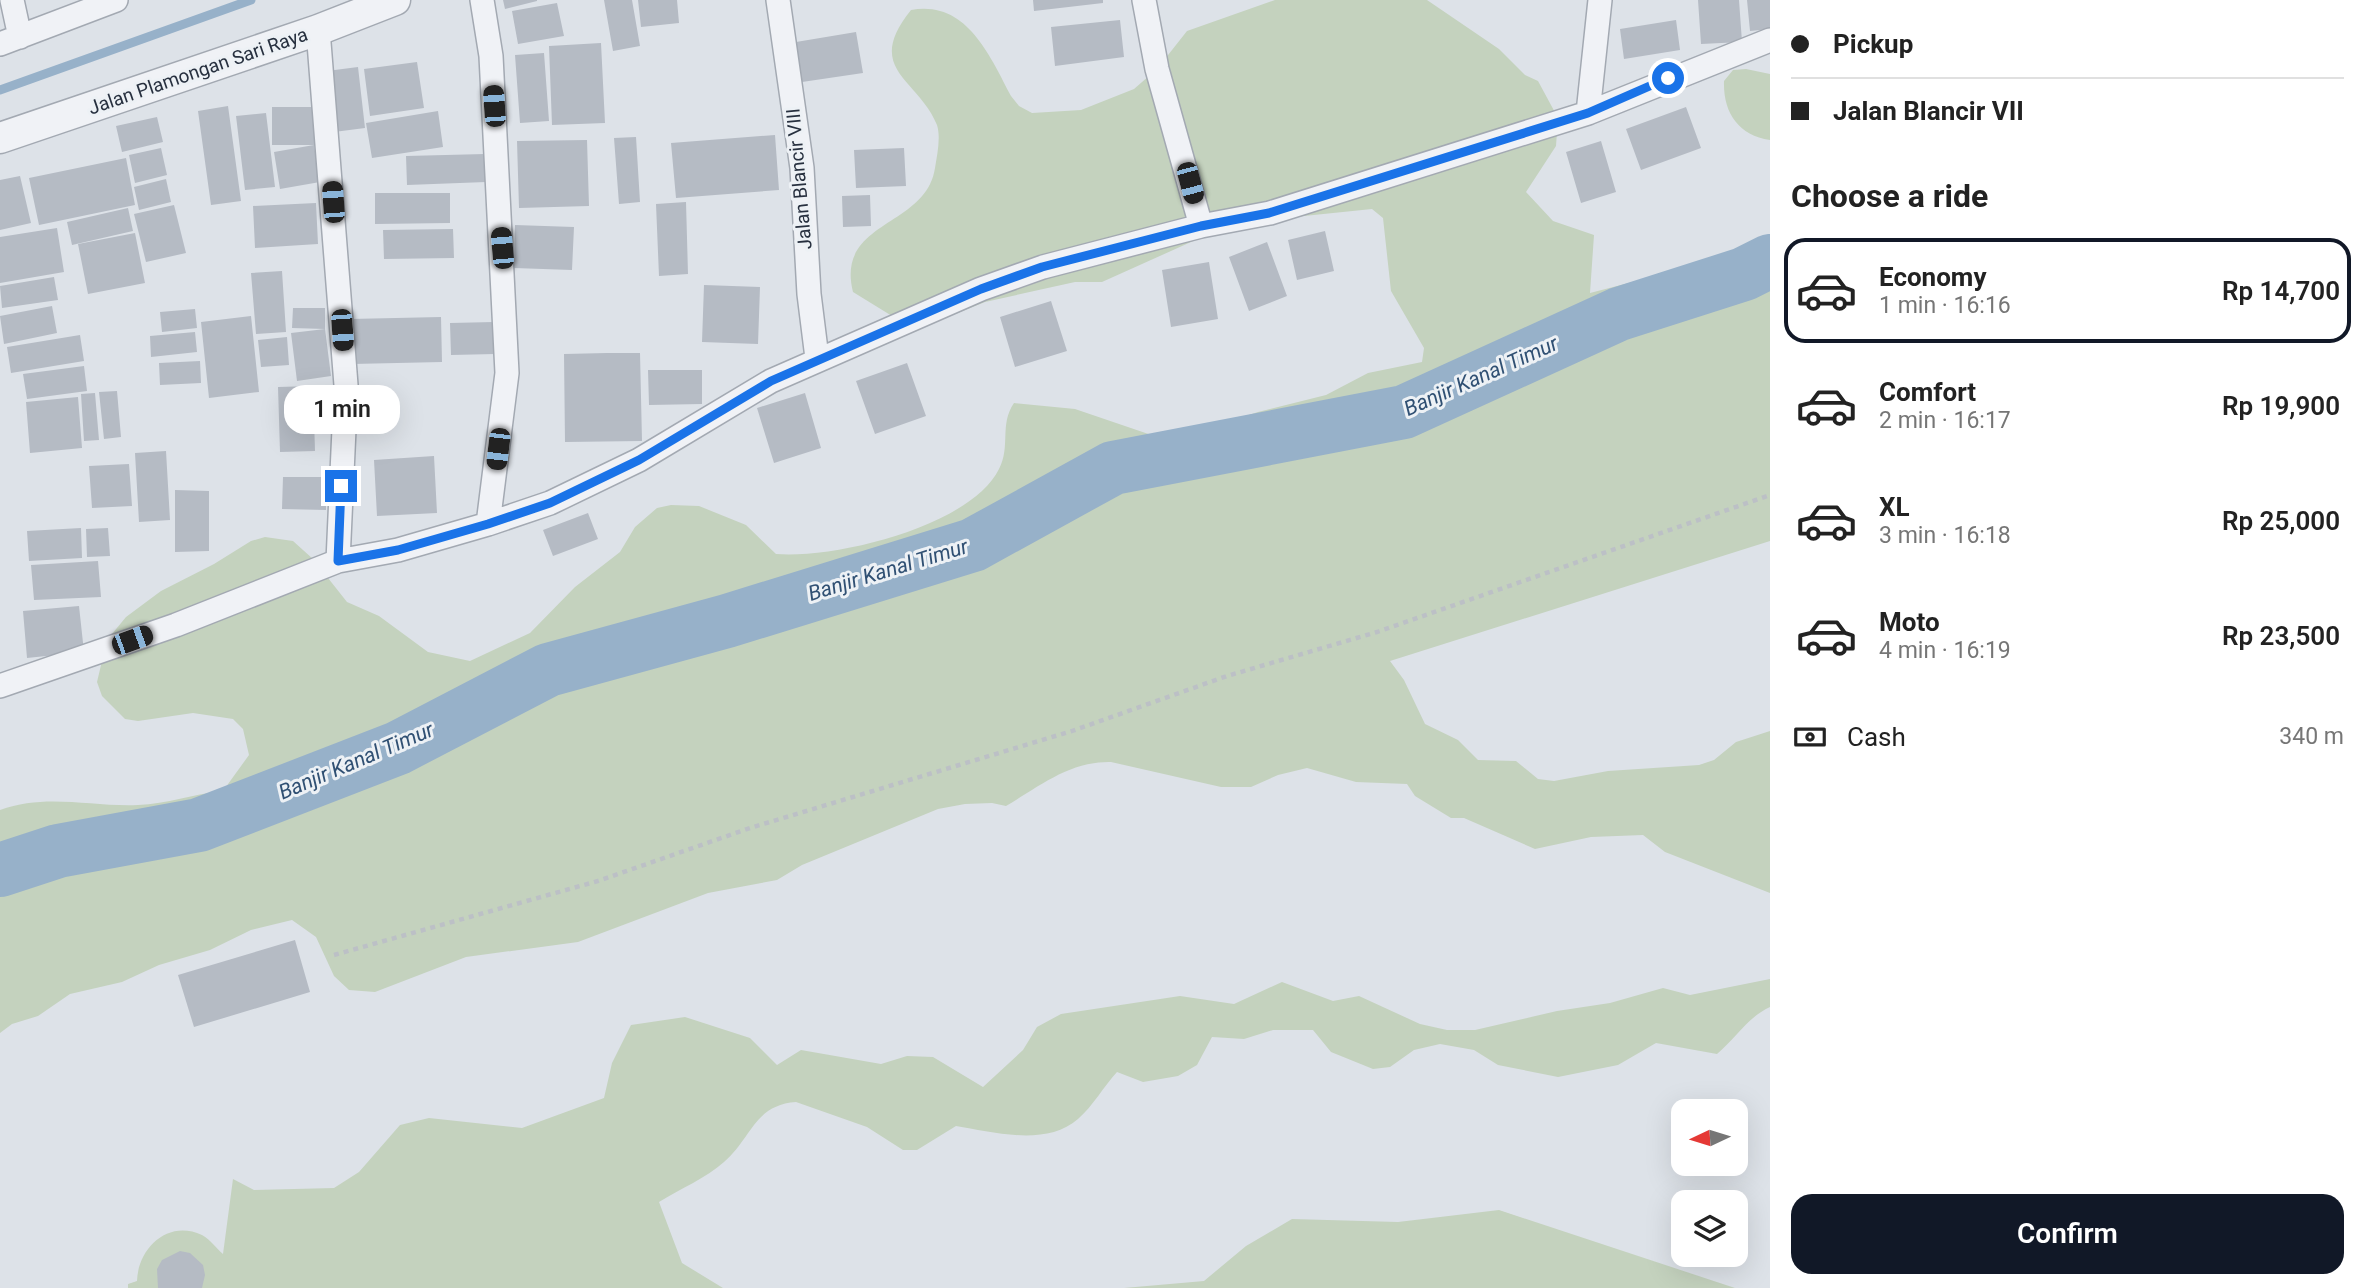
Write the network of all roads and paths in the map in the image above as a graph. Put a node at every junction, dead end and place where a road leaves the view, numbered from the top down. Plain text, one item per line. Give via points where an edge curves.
1 (12, 0) edge
2 (116, 0) edge
3 (482, 0) edge
4 (778, 0) edge
5 (1144, 0) edge
6 (1601, 0) edge
7 (380, 3) edge
8 (318, 30) junction
9 (1770, 40) edge
10 (10, 41) edge
11 (1588, 113) junction
12 (0, 138) edge
13 (1201, 226) junction
14 (817, 358) junction
15 (1770, 495) edge
16 (488, 524) junction
17 (338, 561) junction
18 (0, 686) edge
19 (334, 955) dead end

1 - 10 street
2 - 10 street
3 - 16 street via 492,69 507,373
4 - 14 street, Jalan Blancir VIII via 802,168
5 - 13 street via 1157,69
6 - 11 street
7 - 8 street, Jalan Plamongan Sari Raya
8 - 12 street, Jalan Plamongan Sari Raya
8 - 17 street via 345,385
9 - 11 street
11 - 13 street via 1269,213
13 - 14 street via 1042,267
14 - 16 street via 751,391 639,460 550,503
15 - 19 path via 1072,731 750,828 598,881
16 - 17 street via 398,550
17 - 18 street via 176,625

